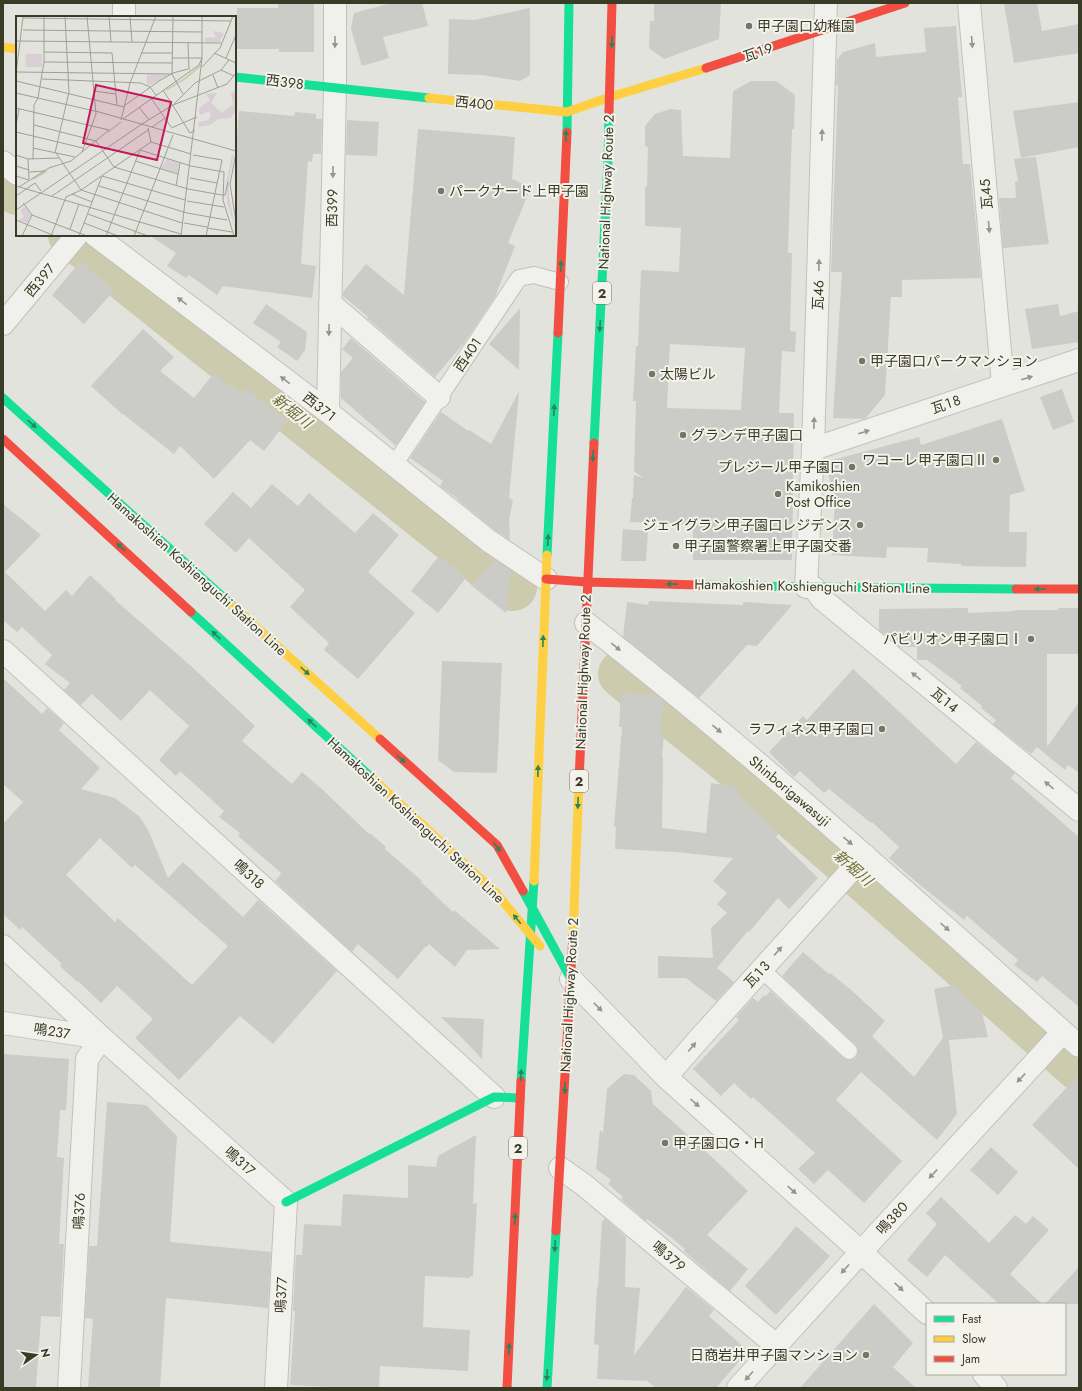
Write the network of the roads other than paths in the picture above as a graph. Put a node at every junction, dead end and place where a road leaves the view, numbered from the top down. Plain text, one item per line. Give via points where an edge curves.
1 (124, 3) edge
2 (335, 3) edge
3 (569, 3) edge
4 (612, 3) edge
5 (826, 3) edge
6 (904, 3) edge
7 (969, 3) edge
8 (124, 16) edge
9 (825, 30) junction
10 (3, 47) edge
11 (16, 49) edge
12 (236, 77) edge
13 (335, 88) junction
14 (610, 97) junction
15 (567, 112) junction
16 (3, 162) edge
17 (16, 173) edge
18 (96, 236) edge
19 (74, 238) edge
20 (560, 282) junction
21 (330, 303) junction
22 (3, 324) edge
23 (1079, 360) edge
24 (1003, 385) junction
25 (439, 397) junction
26 (3, 398) edge
27 (328, 412) junction
28 (3, 439) edge
29 (813, 449) junction
30 (394, 465) junction
31 (546, 579) junction
32 (587, 582) junction
33 (810, 588) junction
34 (1079, 589) edge
35 (586, 623) junction
36 (3, 651) edge
37 (1079, 810) edge
38 (858, 863) junction
39 (533, 908) junction
40 (531, 936) junction
41 (3, 946) edge
42 (761, 969) junction
43 (571, 979) junction
44 (3, 1023) edge
45 (102, 1038) junction
46 (1062, 1042) edge
47 (849, 1051) dead end
48 (666, 1077) junction
49 (494, 1097) junction
50 (520, 1098) junction
51 (560, 1168) junction
52 (286, 1202) junction
53 (861, 1252) junction
54 (926, 1312) edge
55 (776, 1346) junction
56 (985, 1375) edge
57 (69, 1388) edge
58 (276, 1388) edge
59 (507, 1388) edge
60 (547, 1388) edge
61 (738, 1388) edge
62 (996, 1388) edge

1 - 8 street
2 -> 13 street, 西３９９
3 - 15 main road, 2
4 -> 14 main road, National Highway Route 2 / 2
5 - 9 street, 瓦４６
6 - 9 main road, 瓦１９
7 -> 24 street, 瓦４５
9 - 14 main road, 瓦１９
29 -> 9 street, 瓦４６
10 - 11 main road
12 - 13 main road, 西３９８
13 - 15 main road, 西４００
13 -> 21 street, 西３９９
14 - 15 main road, 西４００
14 -> 32 main road, National Highway Route 2 / 2
20 -> 15 main road, 2
16 - 17 street
27 -> 18 street, 西３７１
19 - 22 street, 西３９７
20 - 25 lane, 西４０１ via 534,275 519,278
31 -> 20 main road, 2
21 - 25 street
21 -> 27 street, 西３９９
24 -> 23 street, 瓦１８
29 -> 24 street, 瓦１８
25 - 30 lane, 西４０１
26 -> 39 main road, Hamakoshien Koshienguchi Station Line via 497,845
27 - 30 street, 西３７１
40 -> 28 main road, Hamakoshien Koshienguchi Station Line via 496,893
29 - 33 street, 瓦４６
30 - 31 street, 西３７１ via 489,541
31 - 32 main road, Hamakoshien Koshienguchi Station Line
39 -> 31 main road, 2
33 -> 32 main road, Hamakoshien Koshienguchi Station Line
32 - 35 main road, National Highway Route 2 / 2
34 -> 33 main road, Hamakoshien Koshienguchi Station Line
37 -> 33 street, 瓦１４
35 -> 38 street, Shinborigawasuji via 695,711
35 -> 43 main road, National Highway Route 2 / 2
36 - 49 street, 鳴318
42 -> 38 street, 瓦１３
38 -> 46 street, Shinborigawasuji
39 - 40 main road, 2
39 - 43 main road, Hamakoshien Koshienguchi Station Line
40 - 43 main road, Hamakoshien Koshienguchi Station Line
50 -> 40 main road, 2
41 - 45 street, 鳴317
42 - 47 lane
48 -> 42 street, 瓦１３
43 -> 48 street
43 -> 51 main road, National Highway Route 2 / 2
44 - 45 street, 鳴237
45 - 52 street, 鳴317
45 - 57 street, 鳴376 via 87,1059
46 -> 53 street, 鳴３８０
48 -> 53 street
49 - 50 main road
49 - 52 main road
59 -> 50 main road, 2
51 - 55 street, 鳴３７９ via 584,1185
51 -> 60 main road, National Highway Route 2 / 2
52 - 58 street, 鳴377
53 -> 54 street
53 -> 55 street, 鳴３８０
55 -> 61 street, 鳴３８０
56 - 62 street

